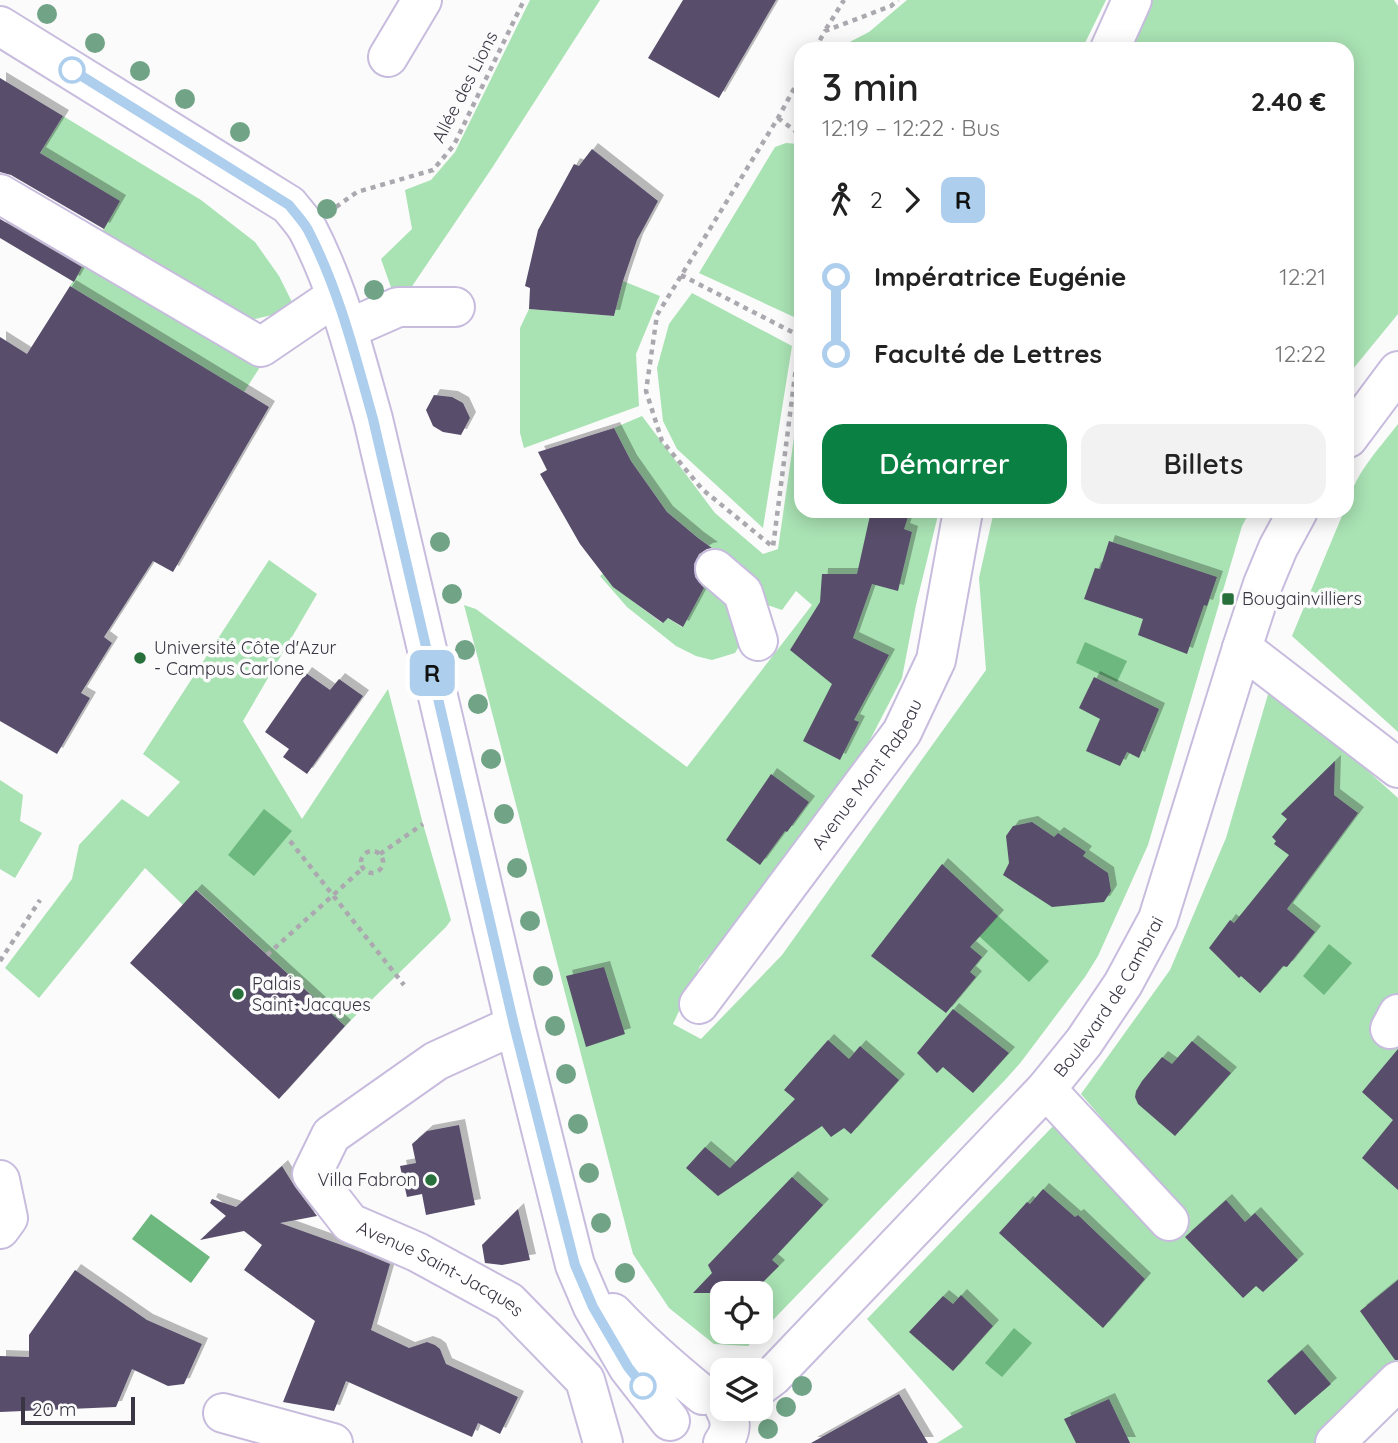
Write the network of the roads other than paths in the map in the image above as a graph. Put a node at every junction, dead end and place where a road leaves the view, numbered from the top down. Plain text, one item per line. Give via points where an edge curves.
1 (422, 0) edge
2 (1132, 0) edge
3 (0, 26) edge
4 (1113, 42) edge
5 (388, 57) dead end
6 (0, 194) edge
7 (455, 307) dead end
8 (342, 312) junction
9 (1398, 371) edge
10 (1354, 430) edge
11 (962, 518) edge
12 (1294, 518) edge
13 (715, 569) dead end
14 (758, 641) dead end
15 (1241, 648) junction
16 (1398, 768) edge
17 (699, 1004) dead end
18 (514, 1025) junction
19 (1045, 1089) junction
20 (0, 1180) edge
21 (1169, 1221) dead end
22 (0, 1229) edge
23 (575, 1265) junction
24 (773, 1376) edge
25 (1398, 1381) edge
26 (710, 1406) edge
27 (710, 1409) edge
28 (223, 1413) dead end
29 (674, 1432) edge
30 (333, 1443) edge
31 (603, 1443) edge
32 (1335, 1443) edge

1 - 5 street
2 - 4 street
3 - 8 street via 289,205 307,228
6 - 8 street via 261,347
7 - 8 street
8 - 18 street via 373,419
9 - 10 street
11 - 17 street, Avenue Mont Rabeau via 936,660 902,732
12 - 15 street, Boulevard de Cambrai via 1273,560
13 - 14 street via 743,593
15 - 16 street
15 - 19 street, Boulevard de Cambrai via 1158,919 1123,984
18 - 23 street
18 - 31 street, Avenue Saint-Jacques via 436,1061 331,1135 313,1174 350,1223 417,1252 509,1302 585,1380
19 - 21 street
19 - 24 street, Boulevard de Cambrai
20 - 22 street via 8,1218
23 - 26 street via 634,1336
23 - 29 street via 628,1367
25 - 32 street
27 - 29 street via 692,1396 682,1401 674,1410
28 - 30 street

